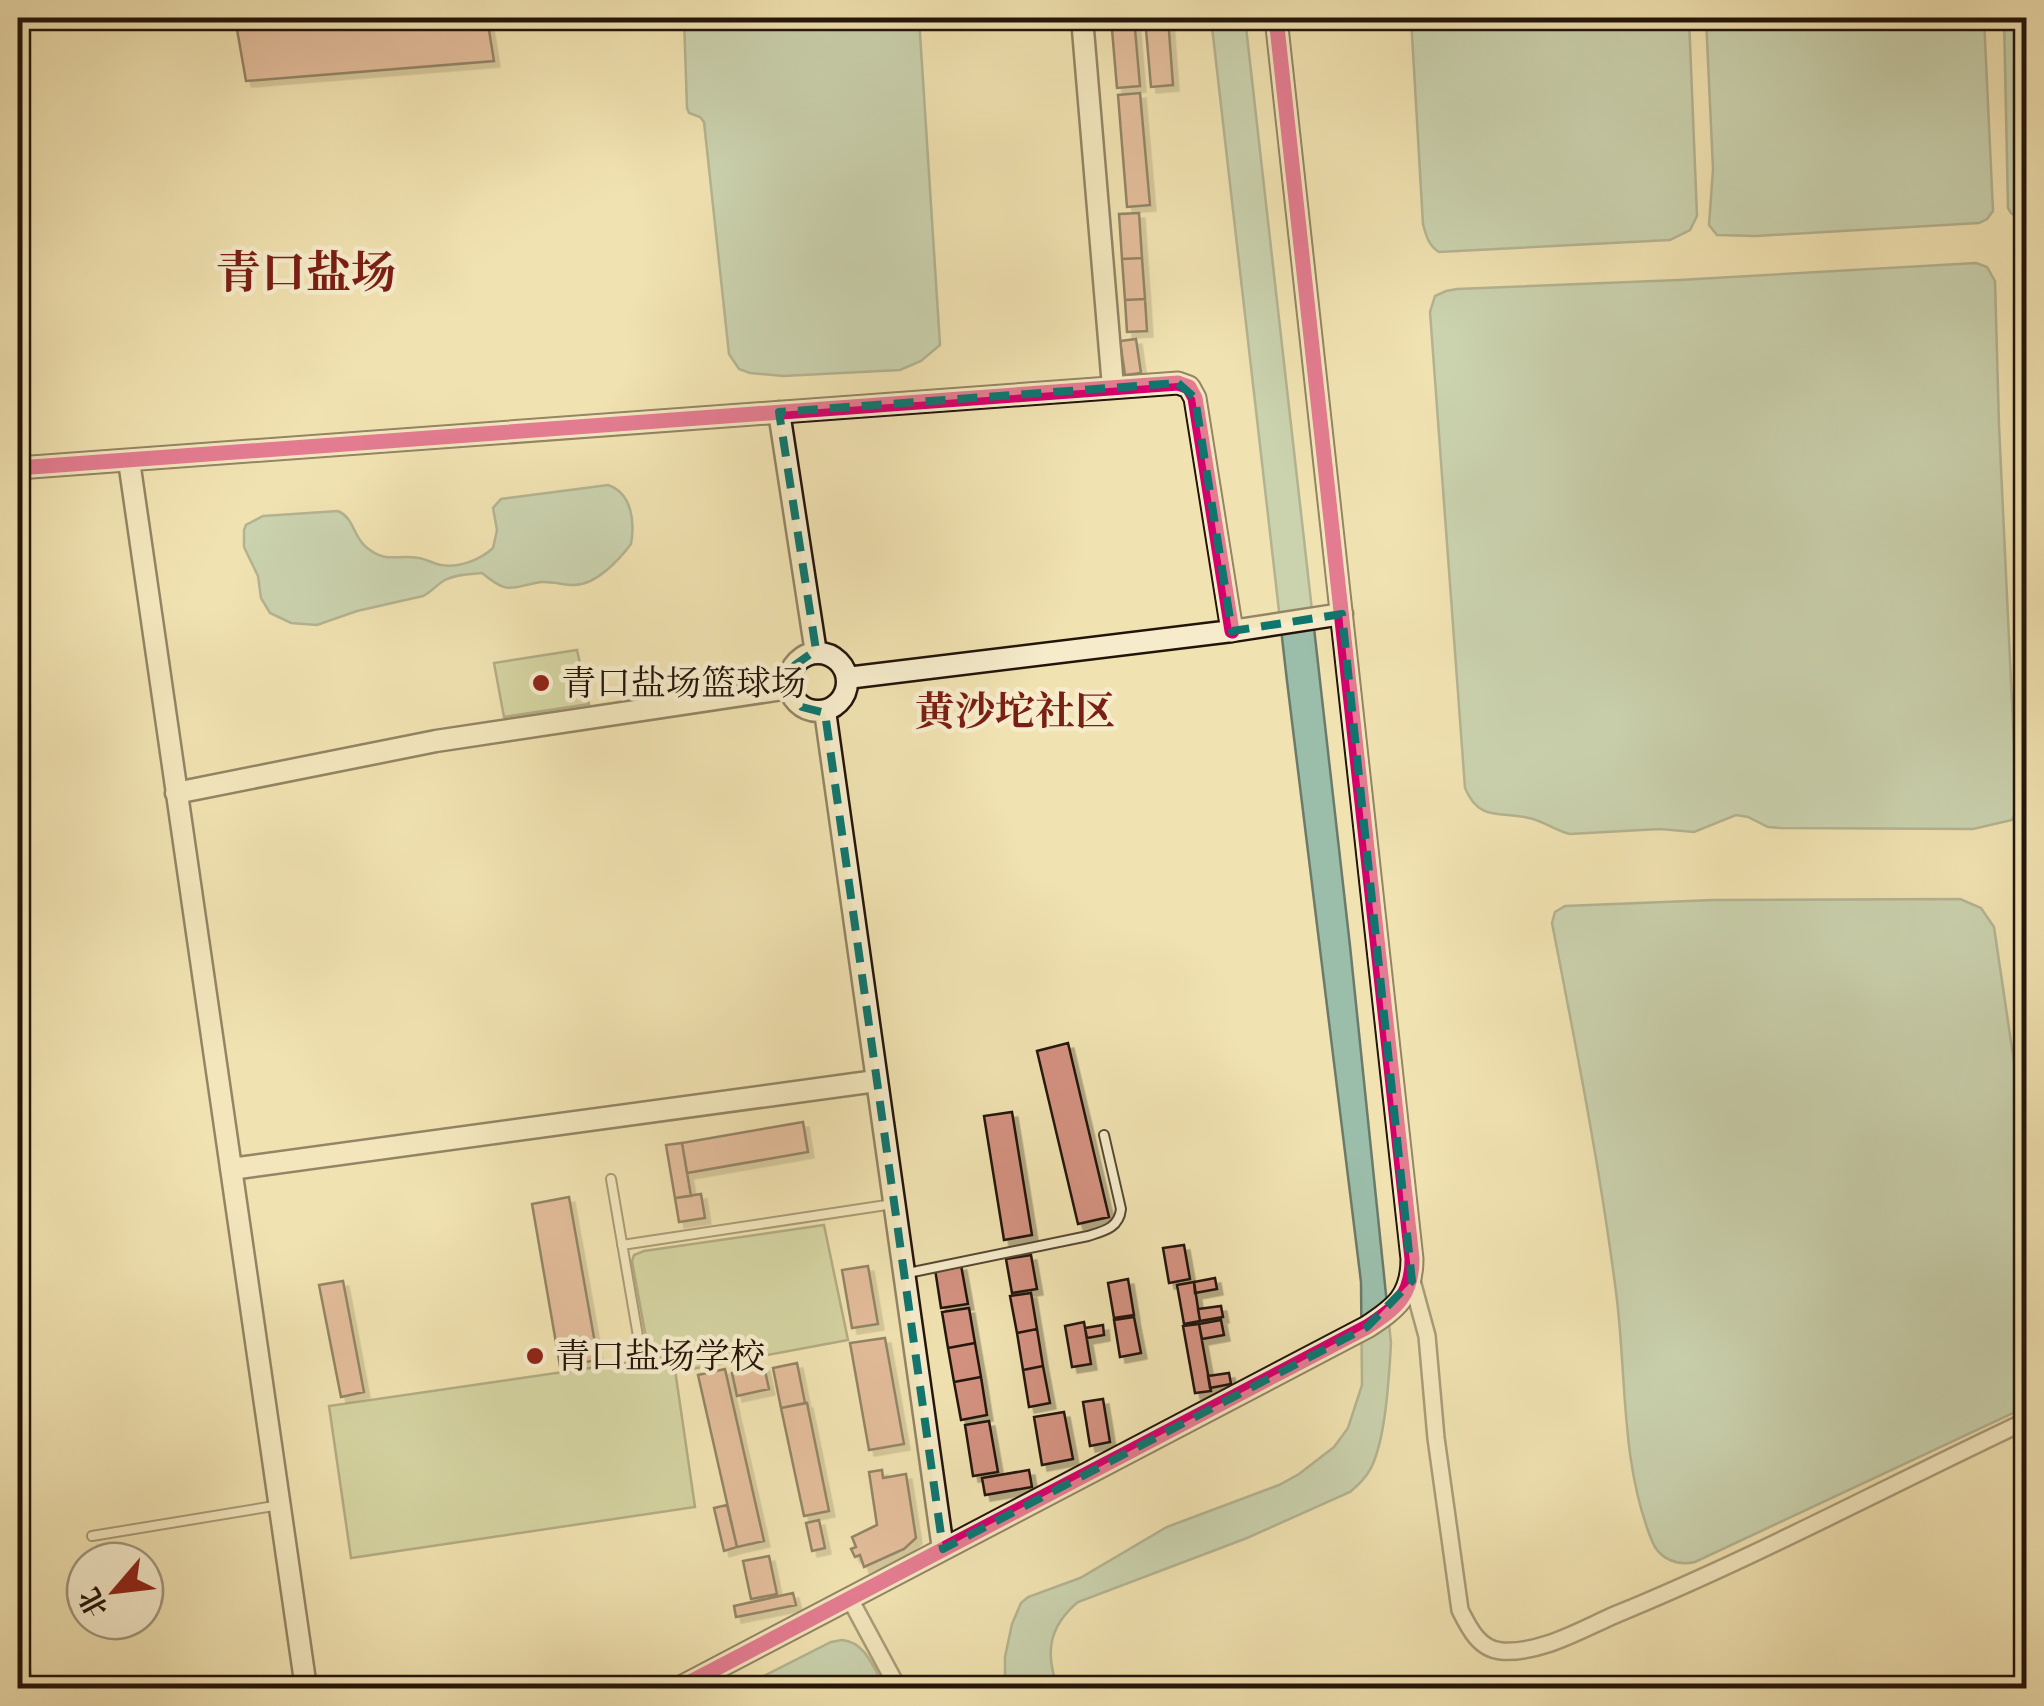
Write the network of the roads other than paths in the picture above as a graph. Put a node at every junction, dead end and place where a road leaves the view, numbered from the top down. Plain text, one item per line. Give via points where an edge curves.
1 (1082, 18) edge
2 (1276, 18) edge
3 (1113, 388) junction
4 (779, 412) junction
5 (128, 461) junction
6 (18, 468) edge
7 (1342, 614) junction
8 (1232, 631) junction
9 (816, 653) junction
10 (848, 678) junction
11 (789, 688) junction
12 (824, 711) junction
13 (176, 793) junction
14 (876, 1081) junction
15 (1104, 1135) dead end
16 (231, 1169) junction
17 (611, 1179) dead end
18 (894, 1204) junction
19 (622, 1245) junction
20 (904, 1274) junction
21 (1412, 1281) junction
22 (640, 1342) dead end
23 (2026, 1421) edge
24 (281, 1504) junction
25 (92, 1536) dead end
26 (944, 1550) junction
27 (850, 1599) junction
28 (306, 1688) edge
29 (679, 1688) edge
30 (898, 1688) edge

1 - 3 street
2 - 7 street
3 - 4 street
3 - 8 street via 1178,383 1194,398
4 - 5 street
4 - 9 street
5 - 6 street
5 - 13 street
7 - 8 street
7 - 21 street
8 - 10 street
9 - 10 street via 840,662
9 - 11 street via 795,664
10 - 12 street via 840,703
11 - 12 street via 802,707
11 - 13 street via 436,741
12 - 14 street
13 - 16 street
14 - 16 street
14 - 18 street
15 - 20 lane via 1121,1209 1109,1229
16 - 24 street
17 - 19 lane
18 - 19 lane
18 - 20 street
19 - 22 lane
20 - 26 street
21 - 23 street via 1427,1336 1460,1610 1481,1643 1500,1651 1551,1642 1660,1596
21 - 26 street via 1401,1300 1367,1327
24 - 25 lane
24 - 28 street
26 - 27 street
27 - 29 street
27 - 30 street

